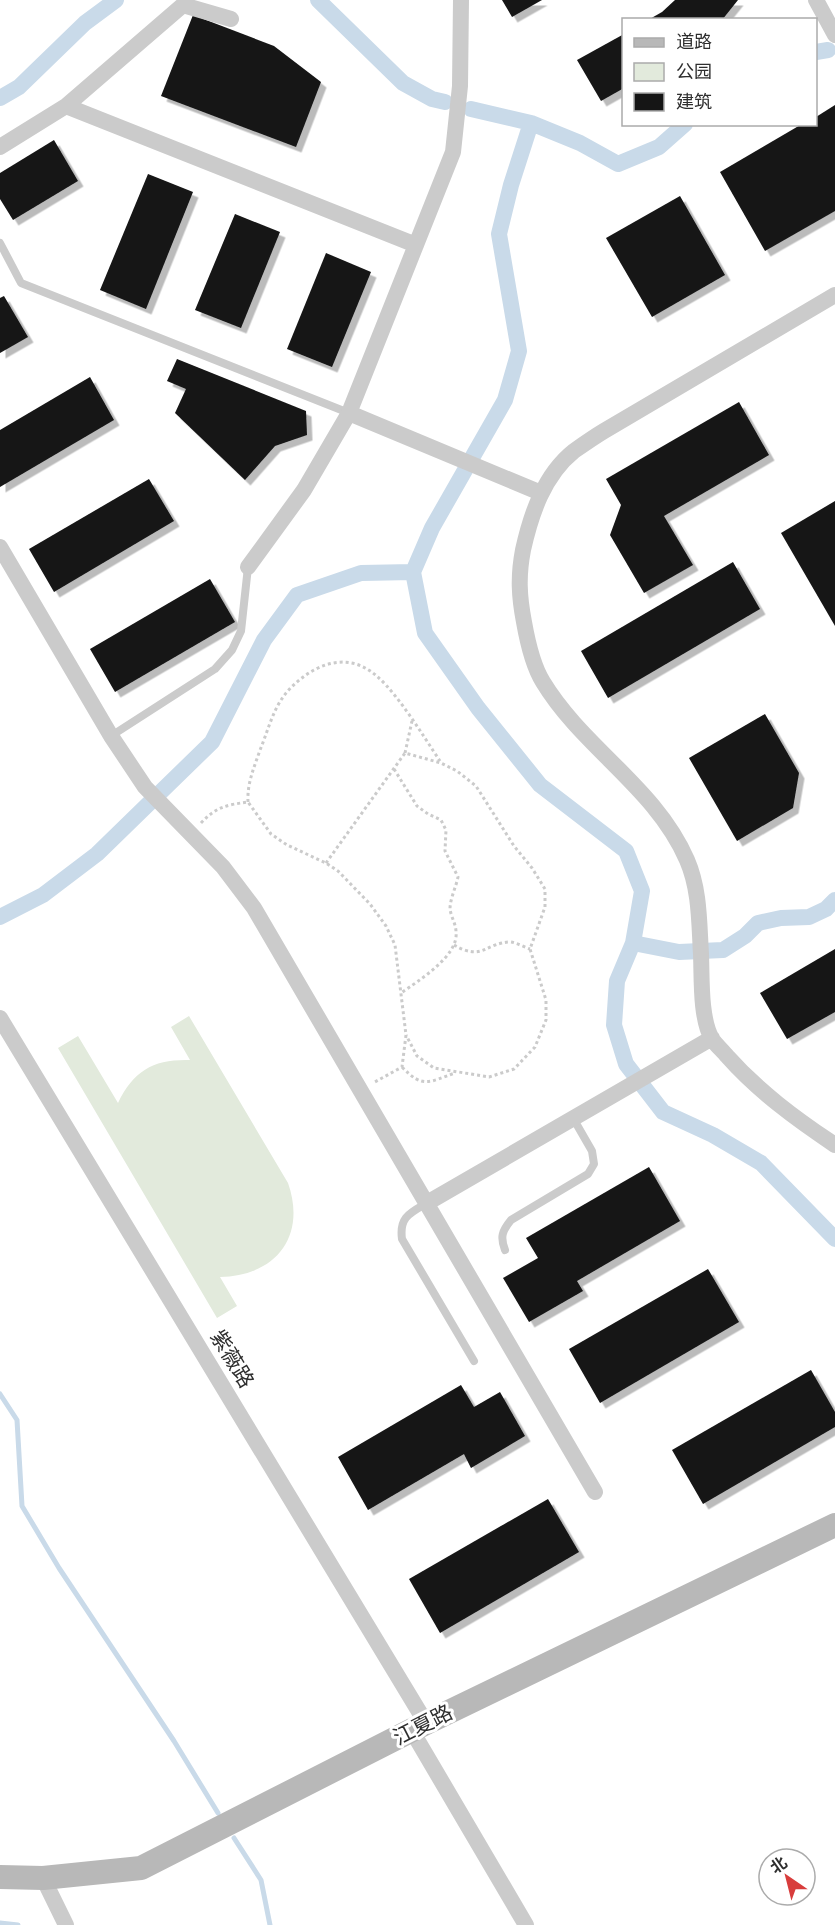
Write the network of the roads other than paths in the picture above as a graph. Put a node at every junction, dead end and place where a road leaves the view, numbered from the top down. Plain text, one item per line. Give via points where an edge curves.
1 (461, 0) edge
2 (816, 0) edge
3 (231, 18) dead end
4 (835, 35) edge
5 (66, 106) junction
6 (0, 147) edge
7 (0, 243) edge
8 (416, 245) junction
9 (835, 295) edge
10 (349, 413) junction
11 (541, 493) junction
12 (0, 546) edge
13 (248, 567) joint
14 (111, 736) junction
15 (0, 1018) edge
16 (712, 1038) junction
17 (573, 1118) junction
18 (835, 1145) edge
19 (427, 1203) junction
20 (505, 1250) dead end
21 (474, 1361) dead end
22 (596, 1492) dead end
23 (835, 1525) edge
24 (419, 1727) junction
25 (0, 1877) edge
26 (44, 1878) junction
27 (65, 1923) edge
28 (526, 1925) edge

1 - 8 street via 460,86 453,152
2 - 4 street
3 - 5 street via 183,5
5 - 6 street
5 - 8 street
7 - 10 lane via 21,283
8 - 10 street
9 - 11 street via 604,431 572,453
10 - 11 street
10 - 13 street via 304,490
11 - 16 street via 520,564 518,594 527,638 542,680 569,718 650,800 688,861 698,895 704,1000
12 - 14 street
13 - 14 lane via 241,631 232,650 215,669
14 - 19 street via 145,787 223,867 254,908
15 - 24 street, 紫薇路
16 - 17 street
16 - 18 street via 743,1075 798,1121
17 - 19 street
17 - 20 lane via 592,1151 594,1164 588,1174 511,1220 501,1239
19 - 21 lane via 408,1215 401,1228 402,1239
19 - 22 street
23 - 24 street, 江夏路
24 - 26 street, 江夏路 via 141,1868
24 - 28 street, 紫薇路
25 - 26 street, 江夏路
26 - 27 street

